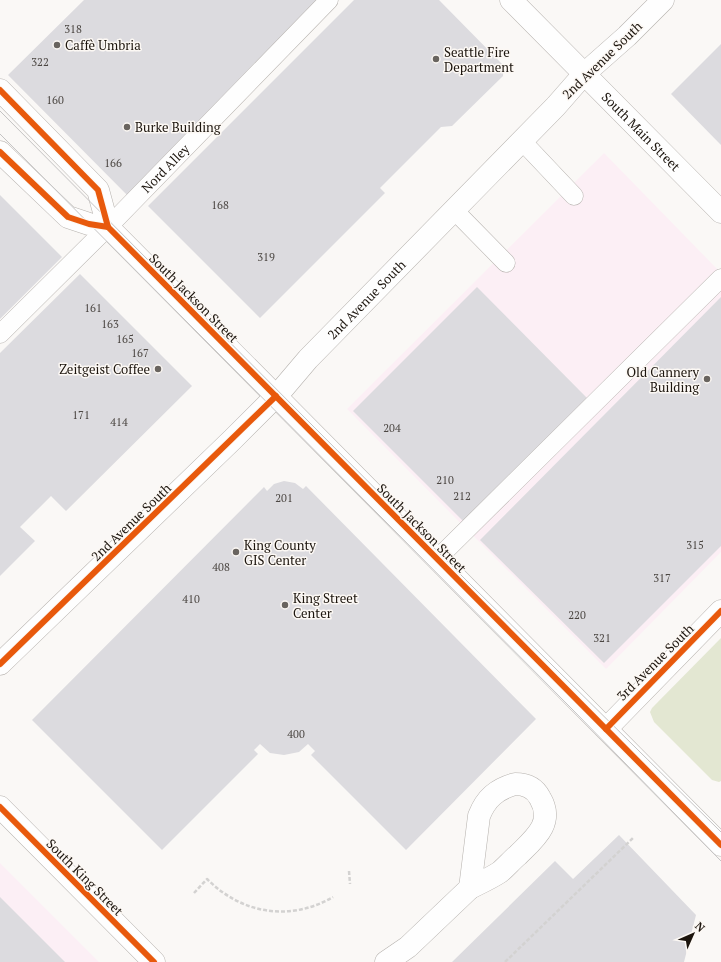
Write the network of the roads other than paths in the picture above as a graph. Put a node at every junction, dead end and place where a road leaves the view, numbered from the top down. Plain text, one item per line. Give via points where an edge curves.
1 (329, 0) edge
2 (511, 0) edge
3 (663, 0) edge
4 (584, 74) junction
5 (0, 90) edge
6 (522, 141) junction
7 (0, 152) edge
8 (574, 196) dead end
9 (454, 210) junction
10 (721, 212) edge
11 (108, 226) junction
12 (506, 263) dead end
13 (721, 278) edge
14 (0, 334) edge
15 (276, 396) junction
16 (437, 559) junction
17 (721, 611) edge
18 (0, 664) edge
19 (606, 728) junction
20 (0, 807) edge
21 (721, 845) edge
22 (470, 888) junction
23 (154, 962) edge
24 (386, 962) edge

1 - 11 lane, Nord Alley
2 - 4 street, South Main Street
3 - 4 street, 2nd Avenue South
4 - 6 street, 2nd Avenue South
4 - 10 street, South Main Street
5 - 11 street, South Jackson Street via 98,190
6 - 8 lane
6 - 9 street, 2nd Avenue South
7 - 11 street via 68,218
9 - 12 lane
9 - 15 street, 2nd Avenue South via 308,359
11 - 14 lane, Nord Alley
11 - 15 street, South Jackson Street
13 - 16 lane
15 - 16 street, South Jackson Street
15 - 18 street, 2nd Avenue South
16 - 19 street, South Jackson Street
17 - 19 street, 3rd Avenue South
19 - 21 street, South Jackson Street
20 - 23 street, South King Street
22 - 22 street via 500,872 543,827 544,806 533,789 524,784 505,787 495,792 484,804 479,816
22 - 24 street via 408,947

